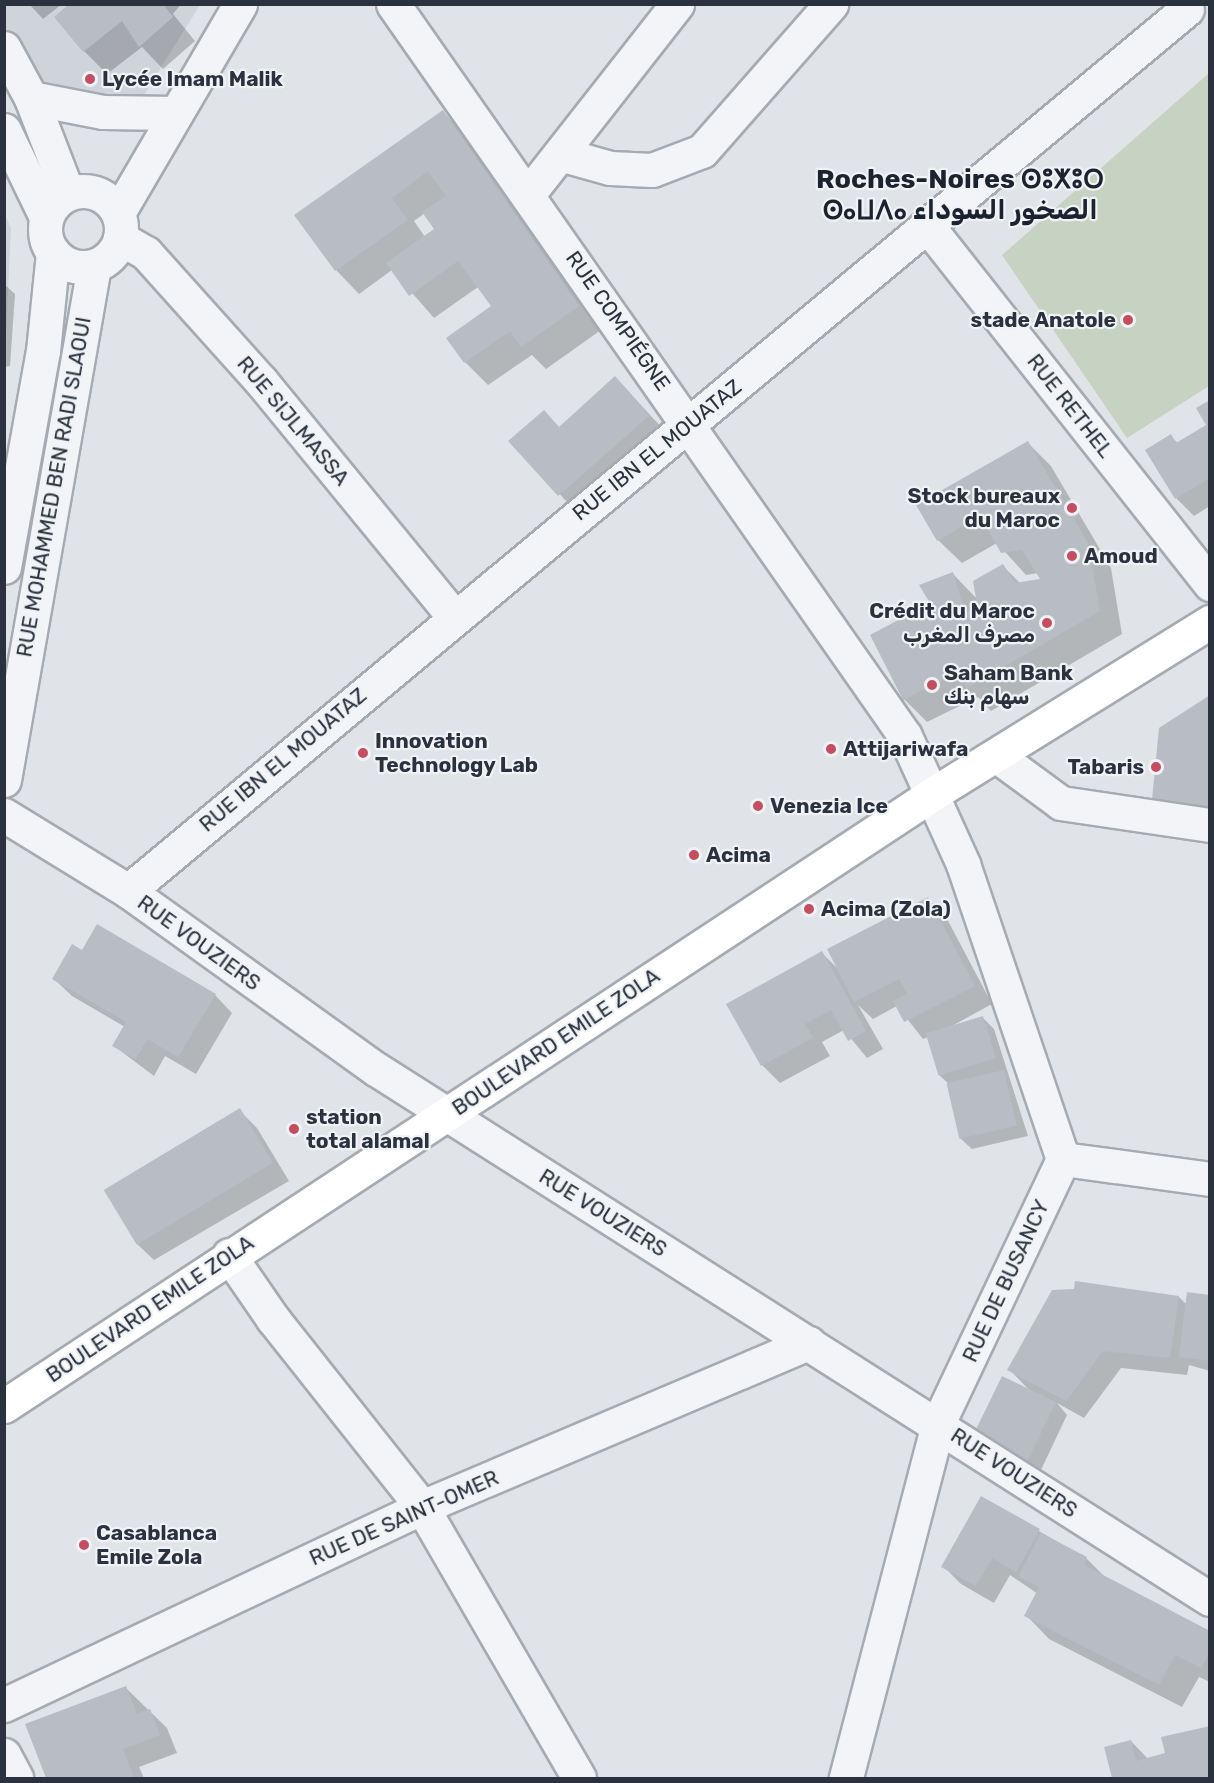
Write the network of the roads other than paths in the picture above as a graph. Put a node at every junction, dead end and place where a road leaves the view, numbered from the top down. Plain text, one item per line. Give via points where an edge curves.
1 (240, 4) edge
2 (393, 4) edge
3 (677, 4) edge
4 (831, 4) edge
5 (1187, 9) dead end
6 (4, 48) edge
7 (31, 98) junction
8 (176, 113) junction
9 (4, 130) edge
10 (560, 154) junction
11 (528, 193) junction
12 (89, 211) junction
13 (929, 228) junction
14 (53, 254) junction
15 (94, 266) junction
16 (688, 423) junction
17 (23, 456) junction
18 (4, 484) edge
19 (4, 567) edge
20 (1209, 584) edge
21 (454, 617) junction
22 (1209, 622) edge
23 (997, 756) junction
24 (4, 780) edge
25 (933, 793) junction
26 (4, 814) edge
27 (1209, 825) edge
28 (128, 891) junction
29 (447, 1114) junction
30 (1064, 1159) junction
31 (1209, 1179) edge
32 (229, 1255) junction
33 (809, 1343) junction
34 (4, 1406) edge
35 (938, 1424) junction
36 (422, 1507) junction
37 (1209, 1599) edge
38 (4, 1705) edge
39 (4, 1755) edge
40 (844, 1778) edge
41 (16, 1779) edge
42 (579, 1779) edge

1 - 8 street
2 - 11 street, RUE COMPIÉGNE
3 - 10 street
4 - 10 street via 702,151 652,170 610,168
5 - 13 street, RUE IBN EL MOUATAZ
6 - 7 street
7 - 8 street via 92,111
7 - 12 street
8 - 12 street via 145,168
9 - 12 street
10 - 11 street
11 - 16 street, RUE COMPIÉGNE
12 - 14 street via 45,236
12 - 15 street via 111,255
12 - 21 street, RUE SIJLMASSA via 146,253 261,381
13 - 16 street, RUE IBN EL MOUATAZ
13 - 20 street, RUE RETHEL
14 - 15 street via 69,265
14 - 17 street, RUE MOHAMMED BEN RADI SLAOUI
15 - 24 street, RUE MOHAMMED BEN RADI SLAOUI
16 - 21 street, RUE IBN EL MOUATAZ
16 - 25 street, RUE COMPIÉGNE via 905,736
17 - 18 street
17 - 19 street, RUE MOHAMMED BEN RADI SLAOUI
21 - 28 street, RUE IBN EL MOUATAZ
22 - 23 main road, BOULEVARD EMILE ZOLA
23 - 25 main road, BOULEVARD EMILE ZOLA
23 - 27 street via 1061,803
25 - 29 main road, BOULEVARD EMILE ZOLA
25 - 30 street
26 - 28 street, RUE VOUZIERS
28 - 29 street, RUE VOUZIERS
29 - 32 main road, BOULEVARD EMILE ZOLA
29 - 33 street, RUE VOUZIERS
30 - 31 street
30 - 35 street, RUE DE BUSANCY
32 - 34 main road, BOULEVARD EMILE ZOLA
32 - 36 street via 273,1319
33 - 35 street, RUE VOUZIERS
33 - 36 street, RUE DE SAINT-OMER
35 - 37 street, RUE VOUZIERS
35 - 40 street, RUE DE BUSANCY
36 - 38 street, RUE DE SAINT-OMER
36 - 42 street
39 - 41 street

